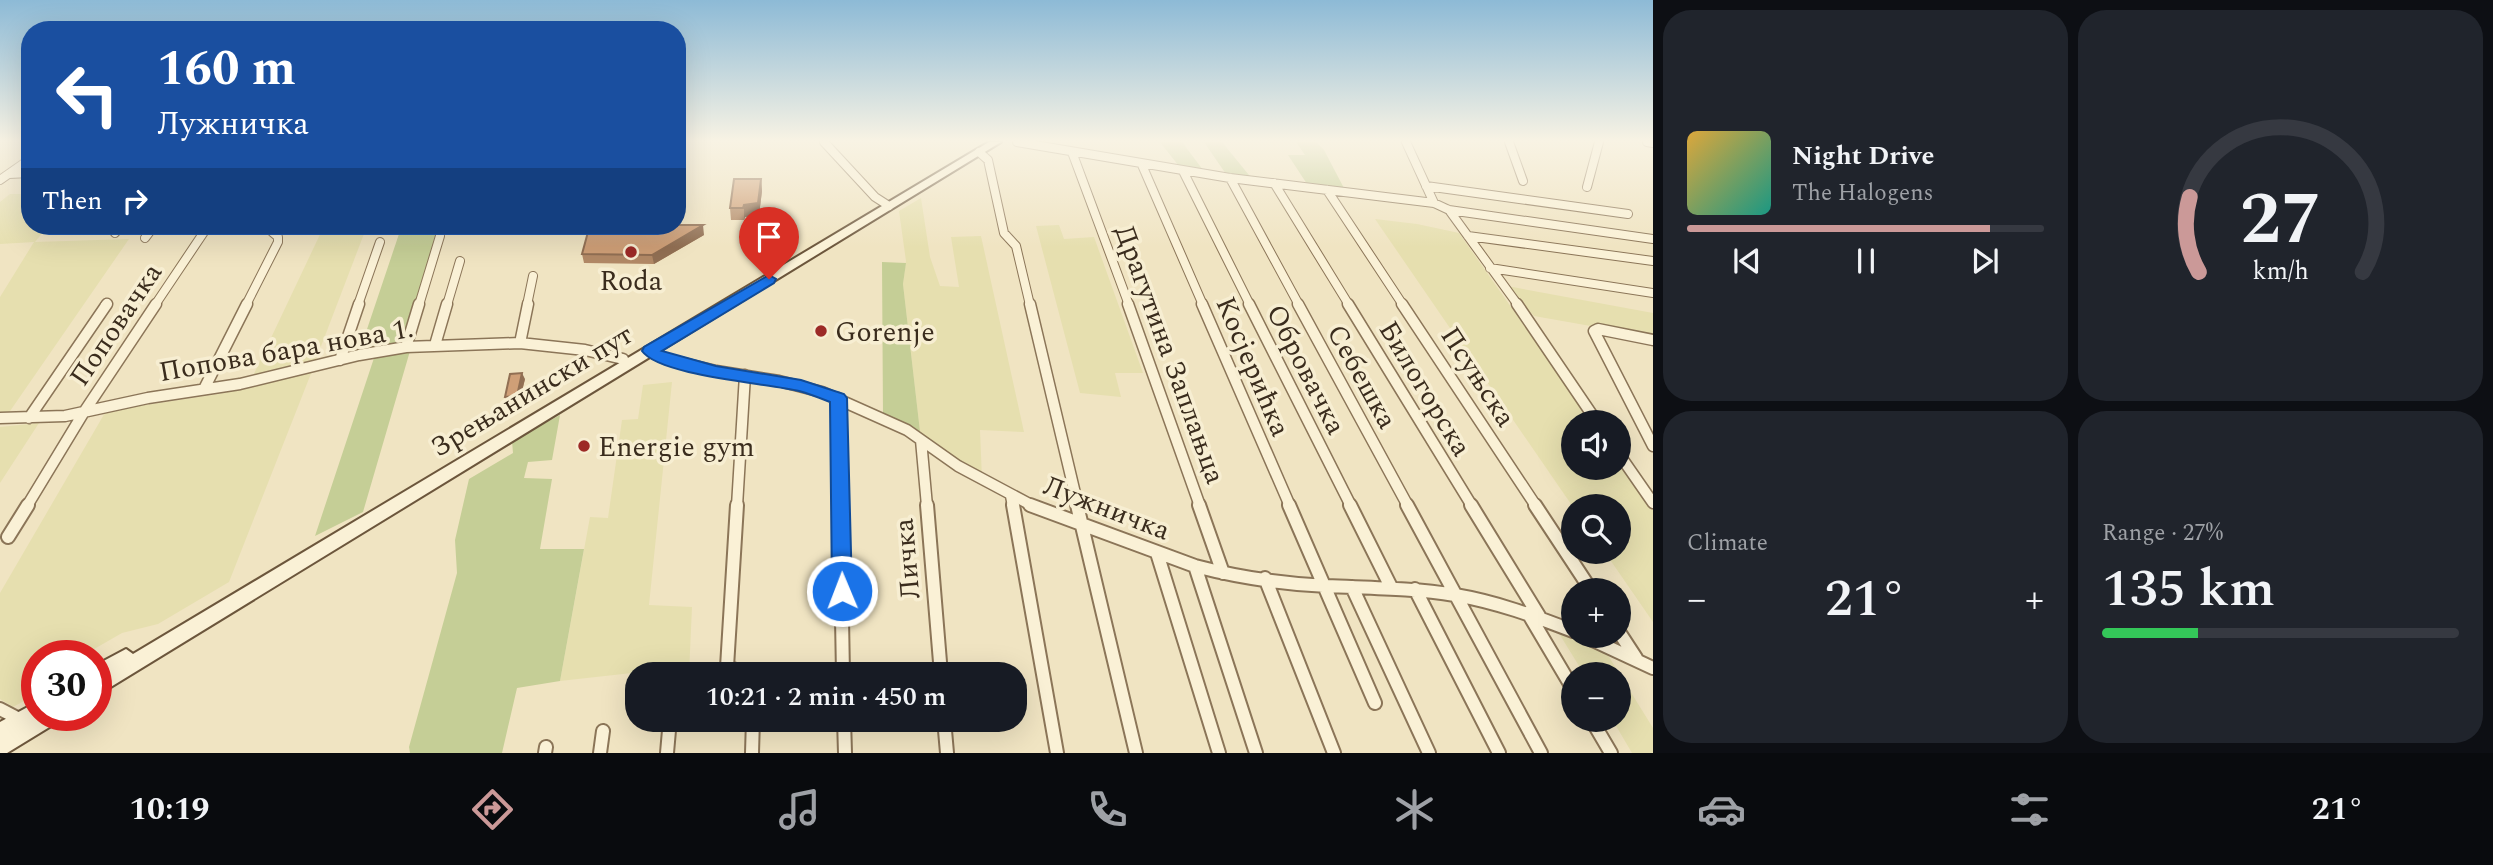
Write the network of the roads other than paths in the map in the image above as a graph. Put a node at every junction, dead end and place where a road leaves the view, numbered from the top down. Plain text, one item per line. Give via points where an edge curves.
1 (857, 177) edge
2 (931, 177) edge
3 (992, 177) edge
4 (1081, 177) edge
5 (1147, 177) edge
6 (1186, 177) edge
7 (1224, 177) edge
8 (1422, 177) edge
9 (1522, 177) edge
10 (1590, 177) edge
11 (1230, 178) junction
12 (1523, 181) dead end
13 (1274, 183) junction
14 (1426, 186) junction
15 (1587, 187) dead end
16 (1327, 190) junction
17 (1434, 203) junction
18 (886, 204) junction
19 (1449, 211) junction
20 (1628, 214) dead end
21 (148, 235) edge
22 (202, 235) edge
23 (276, 235) edge
24 (440, 236) dead end
25 (1468, 236) junction
26 (145, 238) dead end
27 (1653, 239) edge
28 (380, 242) dead end
29 (460, 261) dead end
30 (1653, 261) edge
31 (1490, 268) junction
32 (533, 276) dead end
33 (1653, 293) edge
34 (107, 303) dead end
35 (1653, 340) edge
36 (520, 343) junction
37 (435, 345) junction
38 (406, 348) junction
39 (649, 351) junction
40 (623, 359) junction
41 (340, 360) junction
42 (745, 375) junction
43 (204, 389) junction
44 (838, 398) junction
45 (1589, 410) edge
46 (84, 412) junction
47 (0, 418) edge
48 (29, 418) junction
49 (921, 440) junction
50 (1653, 446) edge
51 (1631, 471) edge
52 (1012, 496) junction
53 (1653, 503) edge
54 (1084, 529) junction
55 (8, 537) dead end
56 (1157, 553) junction
57 (1195, 566) junction
58 (1223, 573) junction
59 (1265, 578) junction
60 (1583, 578) edge
61 (1325, 586) junction
62 (1352, 587) junction
63 (1391, 587) junction
64 (1415, 589) junction
65 (1456, 595) junction
66 (1533, 615) junction
67 (1561, 626) edge
68 (1612, 648) edge
69 (1630, 648) edge
70 (1637, 659) junction
71 (727, 662) edge
72 (843, 662) edge
73 (939, 662) edge
74 (112, 665) edge
75 (1561, 667) edge
76 (1653, 667) edge
77 (112, 677) edge
78 (1375, 703) dead end
79 (0, 709) edge
80 (21, 713) edge
81 (21, 720) edge
82 (24, 731) edge
83 (603, 731) dead end
84 (669, 732) edge
85 (753, 732) edge
86 (844, 732) edge
87 (945, 732) edge
88 (1599, 732) edge
89 (0, 733) edge
90 (0, 746) edge
91 (600, 753) edge
92 (667, 753) edge
93 (752, 753) edge
94 (845, 753) edge
95 (947, 753) edge
96 (1056, 753) edge
97 (1136, 753) edge
98 (1219, 753) edge
99 (1256, 753) edge
100 (1334, 753) edge
101 (1429, 753) edge
102 (1499, 753) edge
103 (1541, 753) edge
104 (1611, 753) edge

1 - 18 street
2 - 18 main road, Зрењанински пут
3 - 54 street via 1004,233 1016,246
4 - 58 street, Драгутина Заплањца
5 - 61 street, Косјерићка
6 - 63 street, Обровачка
7 - 11 street
8 - 14 street
9 - 12 street
10 - 15 street
11 - 13 street
11 - 65 street, Себешка
13 - 16 street
13 - 66 street, Билогорска
14 - 17 street
14 - 20 street
16 - 17 street
16 - 60 street, Псуњска
17 - 19 street
18 - 39 main road, Зрењанински пут
18 - 40 main road, Зрењанински пут
19 - 25 street
19 - 27 street
21 - 26 street
22 - 46 street, Поповачка
23 - 43 street via 279,240
24 - 38 street
25 - 30 street
25 - 31 street
28 - 41 street
29 - 37 street
31 - 33 street
31 - 45 street
32 - 36 street
34 - 48 street
35 - 50 street via 1594,331
36 - 37 street, Попова бара нова 1.
36 - 40 street, Попова бара нова 1.
37 - 38 street, Попова бара нова 1.
38 - 41 street, Попова бара нова 1.
39 - 42 street, Лужничка via 666,359
39 - 77 main road, Зрењанински пут
40 - 74 main road, Зрењанински пут
41 - 43 street, Попова бара нова 1.
42 - 44 street, Лужничка via 801,385
42 - 71 street
43 - 46 street, Попова бара нова 1.
44 - 49 street, Лужничка
44 - 72 street
46 - 48 street, Попова бара нова 1.
46 - 55 street, Поповачка
47 - 48 street, Попова бара нова 1.
49 - 52 street, Лужничка
49 - 73 street, Личка
51 - 53 street
52 - 54 street, Лужничка
52 - 96 street
54 - 56 street, Лужничка
54 - 97 street
56 - 57 street, Лужничка
56 - 98 street
57 - 58 street, Лужничка
57 - 99 street
58 - 59 street, Лужничка
59 - 61 street, Лужничка
59 - 100 street
61 - 62 street, Лужничка
61 - 78 street, Косјерићка
62 - 63 street, Лужничка
62 - 101 street
63 - 64 street, Лужничка
64 - 65 street, Лужничка
64 - 102 street
65 - 66 street, Лужничка
65 - 103 street, Себешка
66 - 67 street, Лужничка
66 - 75 street, Билогорска
68 - 70 street
69 - 70 street
70 - 76 street
79 - 80 street
81 - 89 main road
82 - 90 main road
83 - 91 street
84 - 92 street
85 - 93 street
86 - 94 street
87 - 95 street
88 - 104 street

